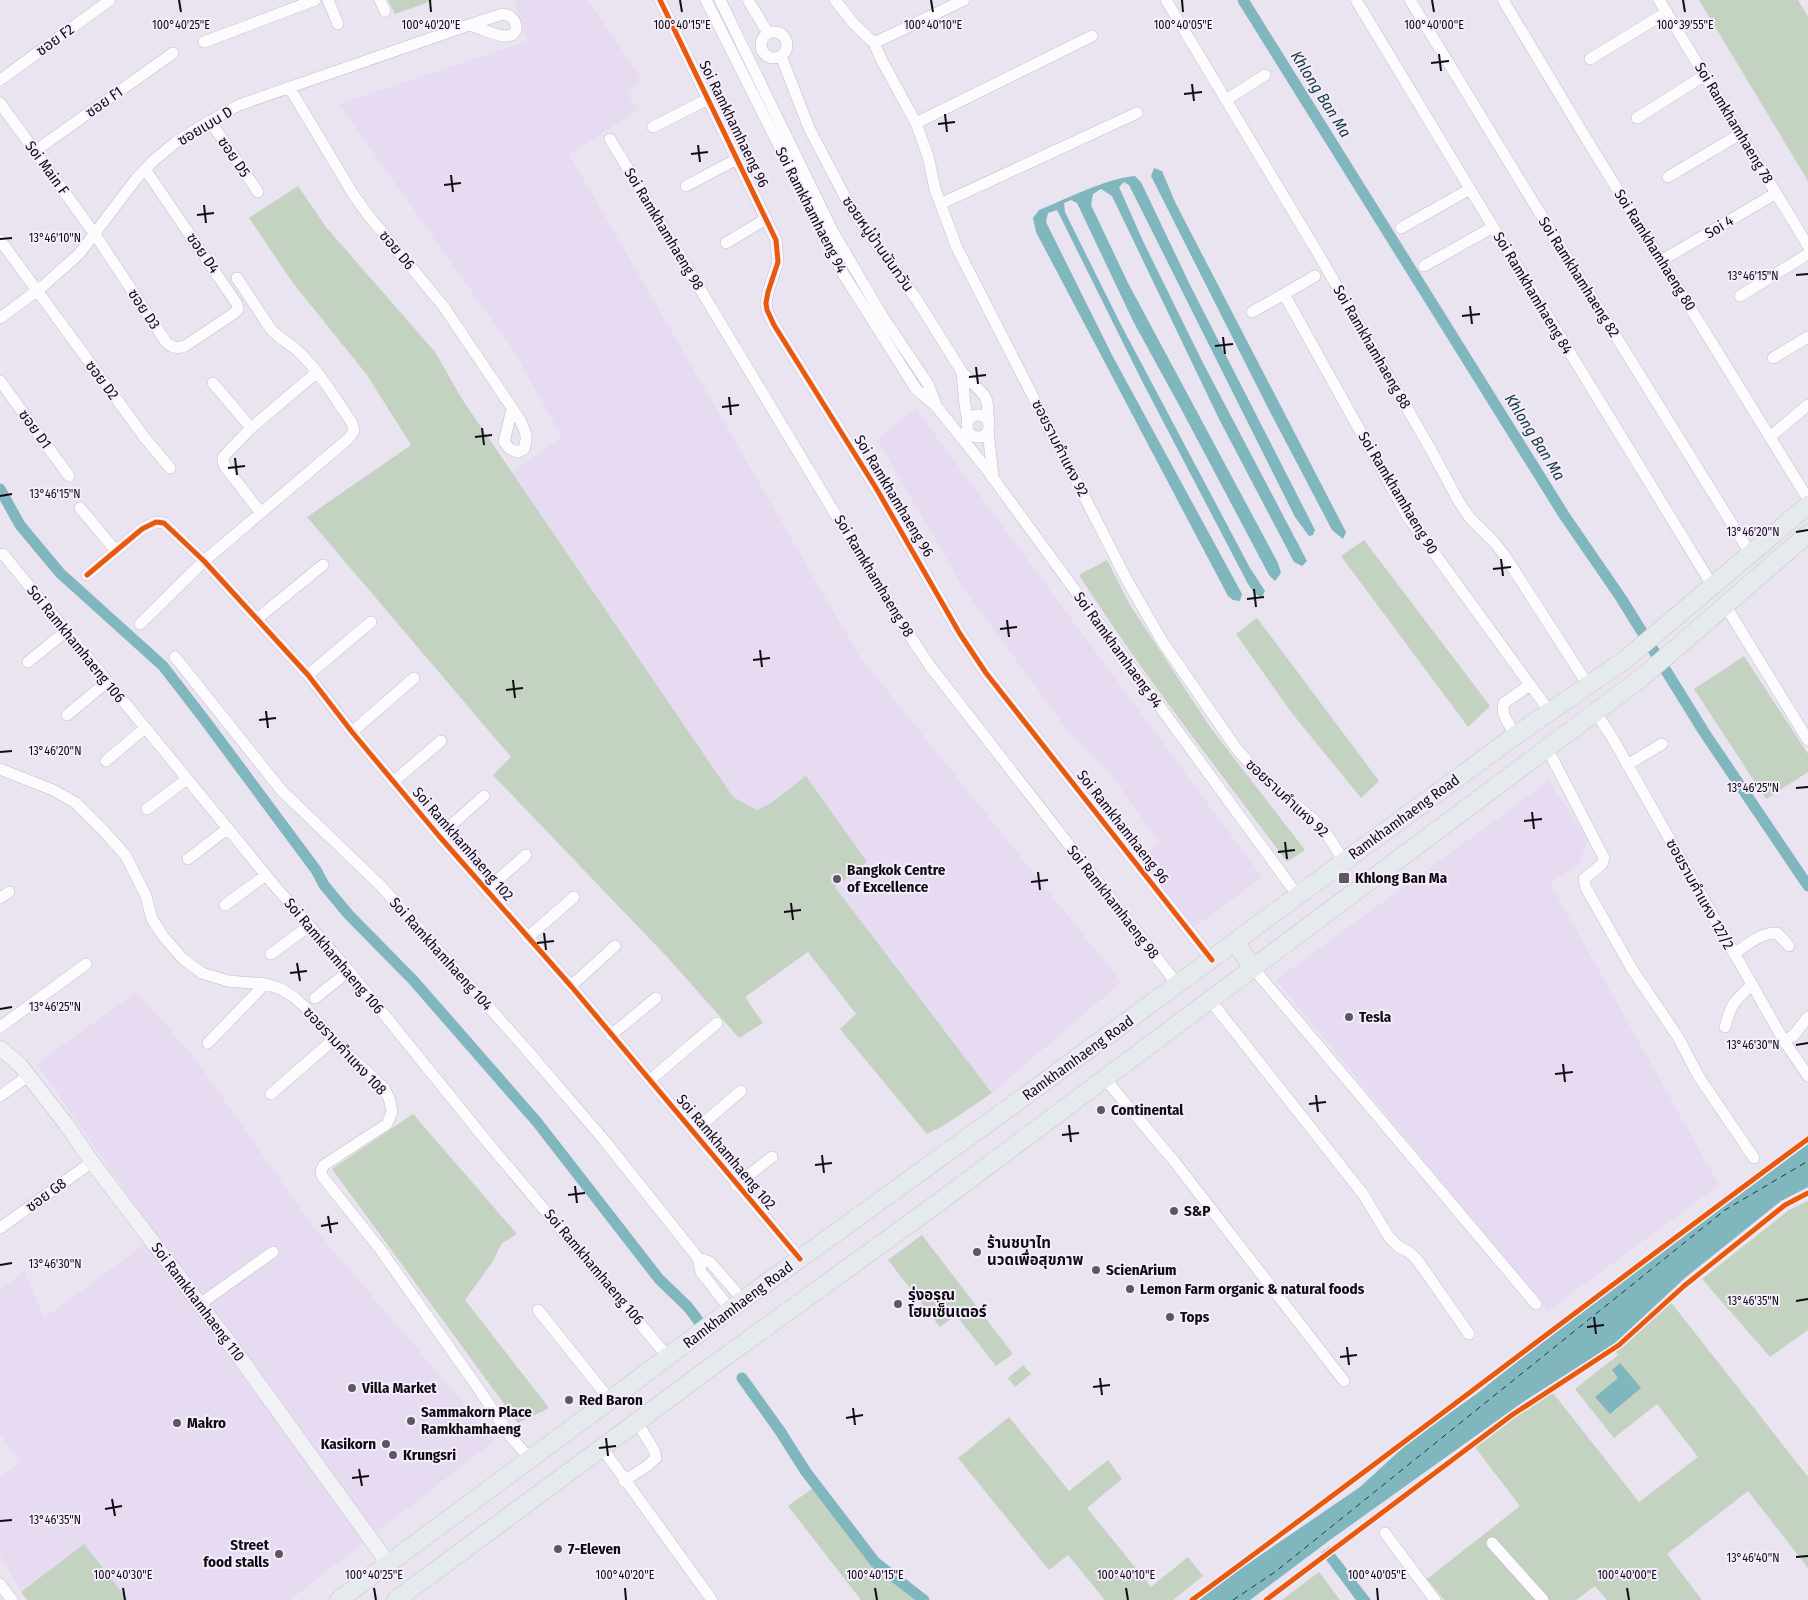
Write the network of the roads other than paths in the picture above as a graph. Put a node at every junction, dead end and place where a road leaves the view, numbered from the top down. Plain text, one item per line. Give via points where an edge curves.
1 (110, 0) edge
2 (315, 0) edge
3 (328, 0) edge
4 (660, 0) edge
5 (706, 0) edge
6 (720, 0) edge
7 (748, 0) edge
8 (835, 0) edge
9 (964, 0) edge
10 (1166, 0) edge
11 (1356, 0) edge
12 (1410, 0) edge
13 (1503, 0) edge
14 (1659, 0) edge
15 (1666, 12) junction
16 (338, 24) dead end
17 (469, 25) dead end
18 (768, 32) junction
19 (1092, 36) dead end
20 (204, 42) dead end
21 (874, 43) junction
22 (173, 53) dead end
23 (781, 56) junction
24 (1590, 59) dead end
25 (1265, 75) dead end
26 (1704, 75) junction
27 (0, 80) edge
28 (289, 87) junction
29 (708, 99) junction
30 (1226, 100) junction
31 (0, 103) edge
32 (1137, 113) dead end
33 (1636, 118) dead end
34 (210, 121) junction
35 (916, 123) junction
36 (653, 127) dead end
37 (1740, 134) junction
38 (610, 139) dead end
39 (35, 151) junction
40 (737, 159) junction
41 (145, 169) junction
42 (1668, 177) dead end
43 (686, 186) dead end
44 (1470, 189) junction
45 (258, 192) dead end
46 (1776, 194) junction
47 (940, 204) junction
48 (766, 219) junction
49 (1493, 227) junction
50 (1401, 228) dead end
51 (94, 233) junction
52 (0, 240) edge
53 (726, 243) dead end
54 (1808, 246) edge
55 (1808, 254) edge
56 (1661, 262) junction
57 (1424, 266) dead end
58 (1315, 276) dead end
59 (237, 278) dead end
60 (36, 292) junction
61 (1284, 294) junction
62 (1740, 296) dead end
63 (1252, 312) dead end
64 (0, 318) edge
65 (210, 330) joint
66 (1808, 337) edge
67 (1773, 358) dead end
68 (962, 372) junction
69 (316, 373) junction
70 (0, 381) edge
71 (213, 383) dead end
72 (936, 406) junction
73 (1808, 406) edge
74 (512, 408) dead end
75 (251, 428) junction
76 (970, 428) junction
77 (988, 428) junction
78 (1770, 437) junction
79 (980, 460) junction
80 (170, 468) dead end
81 (69, 476) dead end
82 (993, 477) junction
83 (1808, 499) edge
84 (1808, 505) edge
85 (80, 508) dead end
86 (261, 513) junction
87 (1808, 534) edge
88 (116, 551) junction
89 (1750, 553) junction
90 (3, 554) dead end
91 (204, 561) junction
92 (323, 565) dead end
93 (87, 575) dead end
94 (1712, 585) junction
95 (1725, 605) junction
96 (258, 618) junction
97 (371, 622) dead end
98 (140, 624) dead end
99 (66, 632) junction
100 (175, 658) dead end
101 (28, 662) dead end
102 (308, 675) junction
103 (414, 678) dead end
104 (107, 682) junction
105 (1530, 685) junction
106 (1588, 685) junction
107 (1596, 711) junction
108 (1550, 712) junction
109 (67, 715) dead end
110 (145, 728) junction
111 (352, 732) junction
112 (1516, 735) junction
113 (441, 740) dead end
114 (1808, 740) edge
115 (1662, 744) dead end
116 (1547, 748) junction
117 (106, 762) dead end
118 (1628, 764) junction
119 (0, 769) edge
120 (187, 780) junction
121 (394, 782) junction
122 (484, 796) dead end
123 (147, 810) dead end
124 (228, 829) junction
125 (439, 836) junction
126 (526, 855) dead end
127 (188, 859) dead end
128 (1344, 861) junction
129 (266, 875) junction
130 (486, 890) junction
131 (1298, 896) junction
132 (574, 897) dead end
133 (225, 905) dead end
134 (309, 926) junction
135 (527, 938) junction
136 (1236, 942) junction
137 (615, 946) dead end
138 (1789, 946) dead end
139 (271, 954) dead end
140 (1734, 954) junction
141 (1212, 960) junction
142 (86, 964) dead end
143 (1253, 968) junction
144 (348, 971) junction
145 (265, 984) junction
146 (1178, 985) junction
147 (1752, 985) junction
148 (571, 986) junction
149 (315, 998) dead end
150 (656, 998) dead end
151 (1210, 1000) junction
152 (1808, 1017) edge
153 (717, 1023) dead end
154 (0, 1027) edge
155 (1725, 1027) dead end
156 (611, 1035) junction
157 (333, 1040) junction
158 (1784, 1041) junction
159 (208, 1043) dead end
160 (0, 1048) edge
161 (28, 1076) junction
162 (1808, 1076) edge
163 (1105, 1079) junction
164 (650, 1080) junction
165 (741, 1091) dead end
166 (270, 1094) dead end
167 (0, 1096) edge
168 (693, 1132) junction
169 (772, 1157) dead end
170 (1754, 1158) dead end
171 (92, 1162) junction
172 (736, 1185) junction
173 (0, 1228) edge
174 (273, 1252) dead end
175 (698, 1258) junction
176 (800, 1259) junction
177 (200, 1304) junction
178 (1536, 1304) dead end
179 (736, 1305) junction
180 (538, 1310) dead end
181 (1469, 1334) dead end
182 (668, 1356) junction
183 (1344, 1381) dead end
184 (610, 1400) junction
185 (637, 1422) junction
186 (602, 1448) junction
187 (530, 1459) junction
188 (624, 1481) junction
189 (1385, 1533) dead end
190 (1492, 1543) dead end
191 (388, 1563) junction
192 (0, 1584) edge
193 (12, 1600) edge
194 (339, 1600) edge
195 (396, 1600) edge
196 (712, 1600) edge
197 (1435, 1600) edge
198 (1543, 1600) edge

1 - 27 street, ซอย F2
2 - 20 street
3 - 16 street
4 - 29 street, Soi Ramkhamhaeng 96
5 - 72 street, Soi Ramkhamhaeng 94 via 842,272 916,389
6 - 72 street, Soi Ramkhamhaeng 94 via 833,232 883,317 928,384
7 - 18 street, ซอยหมู่บ้านนันทวัน
8 - 21 street, ซอยรามคําแหง 92
9 - 21 street
10 - 30 street, Soi Ramkhamhaeng 88
11 - 44 street, Soi Ramkhamhaeng 84
12 - 89 street, Soi Ramkhamhaeng 82
13 - 56 street, Soi Ramkhamhaeng 80
14 - 15 street, Soi Ramkhamhaeng 78
15 - 24 street
15 - 26 street, Soi Ramkhamhaeng 78
17 - 28 street, ซอยเมน D
18 - 23 street, ซอยหมู่บ้านนันทวัน via 778,32 786,39 787,49
18 - 23 street via 762,41 762,51 770,57
19 - 35 street
21 - 35 street, ซอยรามคําแหง 92
22 - 39 street, ซอย F1
23 - 68 street, ซอยหมู่บ้านนันทวัน via 809,128 856,216 917,300
25 - 30 street
26 - 33 street
26 - 37 street, Soi Ramkhamhaeng 78
28 - 34 street, ซอยเมน D via 239,105
28 - 74 street, ซอย D6 via 358,201 444,307
29 - 36 street
29 - 40 street, Soi Ramkhamhaeng 96
30 - 106 street, Soi Ramkhamhaeng 88 via 1329,272 1459,502 1505,556
31 - 39 street, Soi Main F
32 - 47 street
34 - 41 street, ซอยเมน D via 176,142
34 - 45 street, ซอย D5
35 - 47 street, ซอยรามคําแหง 92
37 - 42 street
37 - 46 street, Soi Ramkhamhaeng 78
38 - 146 street, Soi Ramkhamhaeng 98 via 896,615 930,666
39 - 51 street, Soi Main F
40 - 43 street
40 - 48 street, Soi Ramkhamhaeng 96
41 - 51 street, ซอยเมน D
41 - 65 street, ซอย D4 via 237,304 233,314
44 - 49 street, Soi Ramkhamhaeng 84
44 - 50 street
46 - 54 street, Soi Ramkhamhaeng 78
46 - 56 street, Soi 4
47 - 128 street, ซอยรามคําแหง 92 via 957,248 1128,582 1162,641 1236,748 1259,774 1314,820
48 - 53 street
48 - 141 street, Soi Ramkhamhaeng 96 via 778,249 778,262 766,304 774,325 986,673
49 - 57 street
49 - 94 street, Soi Ramkhamhaeng 84
51 - 60 street, ซอยเมน D via 79,254
51 - 65 street, ซอย D3 via 172,348 185,346
52 - 60 street, ซอย D2
55 - 62 street
56 - 78 street, Soi Ramkhamhaeng 80
58 - 61 street
59 - 69 street via 276,336 300,352
60 - 64 street, ซอยเมน D
60 - 80 street, ซอย D2
61 - 63 street
61 - 105 street, Soi Ramkhamhaeng 90 via 1408,516
66 - 67 street
68 - 76 street, ซอยหมู่บ้านนันทวัน
68 - 77 street, ซอยหมู่บ้านนันทวัน via 987,401
69 - 75 street
69 - 86 street via 352,423 354,431
70 - 81 street, ซอย D1
71 - 75 street
72 - 79 street, Soi Ramkhamhaeng 94
73 - 78 street
75 - 86 street via 228,451 223,462
76 - 77 street via 979,436
76 - 77 street via 970,419 977,415 985,417
76 - 79 street, ซอยหมู่บ้านนันทวัน
77 - 82 street, ซอยหมู่บ้านนันทวัน
78 - 83 street, Soi Ramkhamhaeng 80
79 - 82 street, Soi Ramkhamhaeng 94
82 - 131 street, Soi Ramkhamhaeng 94
84 - 89 main road, Ramkhamhaeng Road
85 - 88 street
86 - 91 street
87 - 95 main road, Ramkhamhaeng Road
88 - 91 street, Soi Ramkhamhaeng 102 via 142,529 156,522 164,523
88 - 93 street, Soi Ramkhamhaeng 102
89 - 94 main road, Ramkhamhaeng Road
90 - 99 street, Soi Ramkhamhaeng 106
91 - 96 street, Soi Ramkhamhaeng 102
91 - 98 street
92 - 96 street
94 - 106 main road, Ramkhamhaeng Road via 1626,659
95 - 107 main road, Ramkhamhaeng Road via 1636,682
95 - 114 street
96 - 102 street, Soi Ramkhamhaeng 102
97 - 102 street
99 - 101 street
99 - 104 street, Soi Ramkhamhaeng 106
100 - 175 street, Soi Ramkhamhaeng 104 via 282,790 380,886 526,1049
102 - 111 street, Soi Ramkhamhaeng 102
103 - 111 street
104 - 109 street
104 - 110 street, Soi Ramkhamhaeng 106
105 - 108 street, Soi Ramkhamhaeng 90
105 - 112 street via 1504,703 1502,712
106 - 108 main road, Ramkhamhaeng Road
107 - 116 main road, Ramkhamhaeng Road
107 - 118 street, ซอยรามคำแหง 127/2
108 - 112 main road, Ramkhamhaeng Road
110 - 117 street
110 - 120 street, Soi Ramkhamhaeng 106
111 - 121 street, Soi Ramkhamhaeng 102
112 - 128 main road, Ramkhamhaeng Road
113 - 121 street
115 - 118 street
116 - 143 main road, Ramkhamhaeng Road
116 - 170 street via 1604,858 1602,864 1584,879 1586,888 1632,969 1678,1037 1709,1094
118 - 140 street, ซอยรามคำแหง 127/2
119 - 145 street, ซอยรามคำแหง 108 via 76,803 102,829 126,856 146,896 152,918 183,959 202,973 228,981
120 - 123 street
120 - 124 street, Soi Ramkhamhaeng 106
121 - 125 street, Soi Ramkhamhaeng 102
122 - 125 street
124 - 127 street
124 - 129 street, Soi Ramkhamhaeng 106
125 - 130 street, Soi Ramkhamhaeng 102
126 - 130 street
128 - 131 main road, Ramkhamhaeng Road
129 - 133 street
129 - 134 street, Soi Ramkhamhaeng 106
130 - 135 street, Soi Ramkhamhaeng 102
131 - 136 main road, Ramkhamhaeng Road
132 - 135 street
134 - 139 street
134 - 144 street, Soi Ramkhamhaeng 106
135 - 148 street, Soi Ramkhamhaeng 102
136 - 141 main road, Ramkhamhaeng Road
136 - 143 main road
137 - 148 street
138 - 140 street via 1772,932
140 - 147 street, ซอยรามคำแหง 127/2
141 - 146 main road, Ramkhamhaeng Road
142 - 154 street
143 - 151 main road, Ramkhamhaeng Road
143 - 178 street
144 - 149 street
144 - 182 street, Soi Ramkhamhaeng 106
145 - 157 street, ซอยรามคำแหง 108 via 294,997
145 - 159 street
146 - 176 main road, Ramkhamhaeng Road
147 - 155 street via 1730,1008
147 - 158 street, ซอยรามคำแหง 127/2
148 - 156 street, Soi Ramkhamhaeng 102
150 - 156 street
151 - 163 main road, Ramkhamhaeng Road
151 - 181 street via 1363,1194 1389,1237 1418,1261
152 - 158 street via 1794,1036
153 - 164 street
156 - 164 street, Soi Ramkhamhaeng 102
157 - 166 street
157 - 187 street, ซอยรามคำแหง 108 via 385,1089 392,1112 387,1124 324,1165 322,1176 380,1249 510,1436
158 - 162 street, ซอยรามคำแหง 127/2
160 - 161 street, Soi Ramkhamhaeng 110
161 - 167 street
161 - 171 street, Soi Ramkhamhaeng 110
163 - 183 street via 1174,1161
163 - 185 main road, Ramkhamhaeng Road
164 - 168 street, Soi Ramkhamhaeng 102
165 - 168 street
168 - 172 street, Soi Ramkhamhaeng 102
169 - 172 street
171 - 173 street, ซอย G8
171 - 177 street, Soi Ramkhamhaeng 110
172 - 176 street, Soi Ramkhamhaeng 102
174 - 177 street
175 - 179 street, Soi Ramkhamhaeng 104 via 701,1272
175 - 179 street, Soi Ramkhamhaeng 104 via 710,1262
176 - 179 main road, Ramkhamhaeng Road
177 - 191 street, Soi Ramkhamhaeng 110
179 - 182 main road, Ramkhamhaeng Road
180 - 184 street
182 - 184 main road, Ramkhamhaeng Road
184 - 187 main road, Ramkhamhaeng Road
185 - 186 main road, Ramkhamhaeng Road
185 - 188 street via 656,1458
186 - 188 street
186 - 195 main road, Ramkhamhaeng Road
187 - 191 main road, Ramkhamhaeng Road
188 - 196 street
189 - 197 street
190 - 198 street
191 - 194 main road, Ramkhamhaeng Road
192 - 193 street

